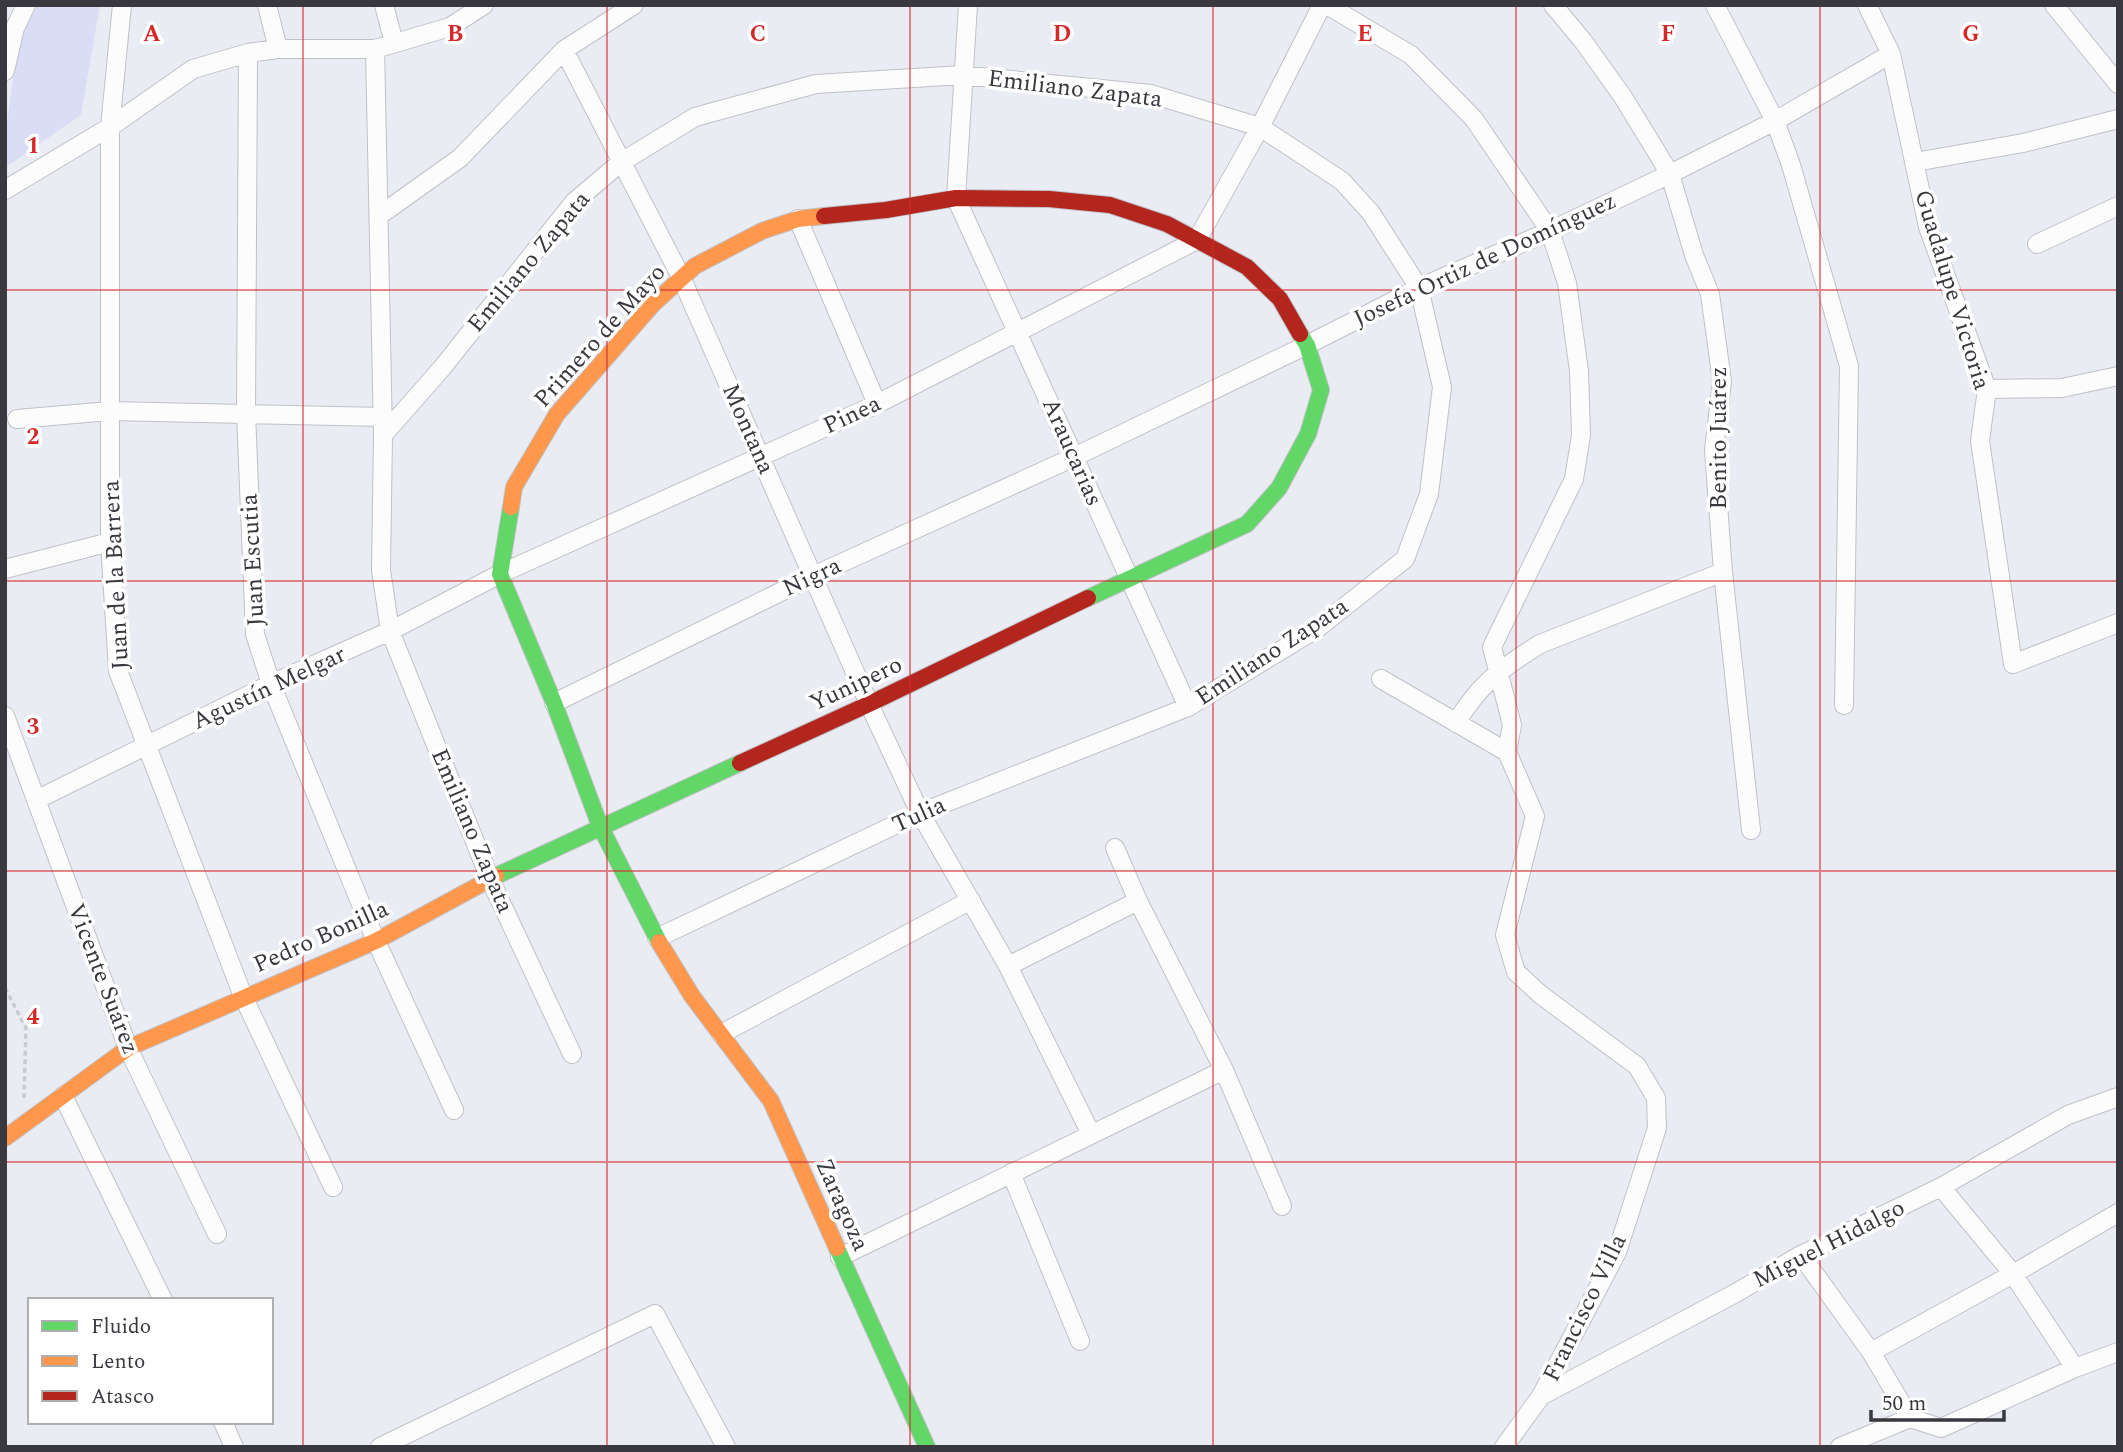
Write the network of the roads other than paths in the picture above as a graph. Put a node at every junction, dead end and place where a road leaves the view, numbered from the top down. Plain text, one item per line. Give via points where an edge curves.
1 (26, 5) edge
2 (121, 5) edge
3 (267, 5) edge
4 (384, 5) edge
5 (484, 5) edge
6 (634, 5) edge
7 (968, 5) edge
8 (1325, 5) edge
9 (1553, 5) edge
10 (1715, 5) edge
11 (1867, 5) edge
12 (2054, 5) edge
13 (394, 43) junction
14 (278, 49) junction
15 (375, 49) junction
16 (564, 50) junction
17 (248, 53) junction
18 (1891, 54) junction
19 (5, 71) edge
20 (962, 75) junction
21 (2118, 84) edge
22 (2118, 119) edge
23 (1775, 121) junction
24 (110, 127) junction
25 (1260, 127) junction
26 (1914, 162) junction
27 (620, 163) junction
28 (1670, 174) junction
29 (5, 190) edge
30 (956, 198) junction
31 (2118, 206) edge
32 (380, 215) junction
33 (799, 219) junction
34 (1550, 231) junction
35 (1197, 240) junction
36 (2037, 244) dead end
37 (681, 277) junction
38 (1419, 288) junction
39 (1018, 334) junction
40 (1307, 345) junction
41 (2118, 376) edge
42 (1987, 389) junction
43 (877, 404) junction
44 (110, 411) junction
45 (246, 412) junction
46 (17, 419) dead end
47 (383, 426) junction
48 (760, 457) junction
49 (1074, 457) junction
50 (110, 542) junction
51 (5, 569) edge
52 (1723, 572) junction
53 (500, 574) junction
54 (813, 576) junction
55 (1129, 578) junction
56 (2118, 623) edge
57 (390, 631) junction
58 (1498, 673) junction
59 (1381, 679) dead end
60 (271, 684) junction
61 (554, 703) junction
62 (869, 704) junction
63 (1843, 705) dead end
64 (1188, 707) junction
65 (5, 716) edge
66 (1456, 723) junction
67 (148, 746) junction
68 (1507, 752) junction
69 (36, 800) junction
70 (920, 813) junction
71 (600, 826) junction
72 (1751, 830) dead end
73 (1115, 848) dead end
74 (489, 879) junction
75 (971, 900) junction
76 (1138, 901) junction
77 (657, 938) junction
78 (376, 940) junction
79 (1008, 966) junction
80 (243, 996) junction
81 (721, 1034) junction
82 (128, 1048) junction
83 (572, 1054) dead end
84 (1224, 1070) junction
85 (63, 1096) junction
86 (2118, 1097) edge
87 (454, 1110) dead end
88 (1091, 1135) junction
89 (5, 1138) edge
90 (1012, 1173) junction
91 (333, 1187) dead end
92 (1941, 1187) junction
93 (1282, 1206) dead end
94 (2118, 1213) edge
95 (217, 1234) dead end
96 (1801, 1255) junction
97 (840, 1257) junction
98 (2014, 1274) junction
99 (162, 1298) edge
100 (1080, 1341) dead end
101 (1871, 1352) junction
102 (2118, 1352) edge
103 (2075, 1368) junction
104 (1541, 1396) junction
105 (1910, 1418) junction
106 (224, 1424) edge
107 (234, 1447) edge
108 (380, 1447) edge
109 (726, 1447) edge
110 (928, 1447) edge
111 (1504, 1447) edge
112 (1840, 1447) edge

1 - 19 street via 15,28
2 - 24 street, Juan de la Barrera
3 - 14 street
4 - 13 street
5 - 13 street via 450,27
6 - 16 street
7 - 20 street
8 - 25 street
8 - 34 street via 1411,55 1474,119
9 - 28 street, Benito Juárez via 1623,97
10 - 23 street
11 - 18 street, Guadalupe Victoria
12 - 21 street
13 - 15 street
14 - 15 street
14 - 17 street
15 - 32 street, Emiliano Zapata
16 - 27 street, Montana
16 - 32 street via 460,158
17 - 24 street via 193,69
17 - 45 street, Juan Escutia
18 - 23 street, Josefa Ortiz de Domínguez
18 - 26 street, Guadalupe Victoria
20 - 25 street, Emiliano Zapata via 1151,94
20 - 27 street, Emiliano Zapata via 816,85 695,117
20 - 30 street
22 - 26 street via 2023,143
23 - 28 street, Josefa Ortiz de Domínguez
23 - 63 street via 1849,366
24 - 29 street
24 - 44 street, Juan de la Barrera
25 - 35 street
25 - 38 street, Emiliano Zapata via 1342,181 1371,213
26 - 42 street, Guadalupe Victoria via 1928,227
27 - 37 street, Montana
27 - 47 street, Emiliano Zapata via 574,202 442,368
28 - 34 street, Josefa Ortiz de Domínguez
28 - 52 street, Benito Juárez via 1710,294 1722,381 1714,450
30 - 33 street, Primero de Mayo
30 - 35 street via 1110,205
30 - 39 street, Araucarias
31 - 36 street
32 - 47 street, Emiliano Zapata
33 - 37 street, Primero de Mayo via 762,231
33 - 43 street
34 - 38 street, Josefa Ortiz de Domínguez
34 - 58 street via 1567,282 1581,435 1574,479 1492,647
35 - 39 street, Pinea
35 - 40 street via 1247,267 1280,299
37 - 48 street, Montana
37 - 53 street, Primero de Mayo via 557,414 513,487
38 - 40 street, Josefa Ortiz de Domínguez
38 - 64 street, Emiliano Zapata via 1442,387 1429,494 1405,559 1319,627
39 - 43 street, Pinea
39 - 49 street, Araucarias
40 - 49 street, Josefa Ortiz de Domínguez
40 - 55 street via 1321,390 1308,434 1279,488 1247,524
41 - 42 street via 2062,388
42 - 56 street, Guadalupe Victoria via 1980,441 2013,664
43 - 48 street, Pinea
44 - 45 street
44 - 46 street
44 - 50 street, Juan de la Barrera
45 - 47 street
45 - 60 street, Juan Escutia via 256,634
47 - 57 street, Emiliano Zapata via 381,570
48 - 53 street, Pinea
48 - 54 street, Montana
49 - 54 street, Nigra
49 - 55 street, Araucarias
50 - 51 street
50 - 67 street, Juan de la Barrera via 118,671
52 - 58 street via 1540,644
52 - 72 street, Benito Juárez
53 - 57 street, Agustín Melgar
53 - 61 street
54 - 61 street, Nigra
54 - 62 street, Montana
55 - 62 street, Yunipero
55 - 64 street, Araucarias
57 - 60 street, Agustín Melgar
57 - 74 street, Emiliano Zapata
58 - 66 street via 1478,690
58 - 68 street via 1512,725
59 - 66 street
60 - 67 street, Agustín Melgar
60 - 78 street, Juan Escutia
61 - 71 street
62 - 70 street, Montana
62 - 71 street, Yunipero
64 - 70 street, Tulia
65 - 69 street, Vicente Suárez
66 - 68 street
67 - 69 street, Agustín Melgar
67 - 80 street, Juan de la Barrera
68 - 104 street, Francisco Villa via 1535,816 1505,935 1516,972 1637,1066 1656,1098 1657,1128 1617,1252
69 - 82 street, Vicente Suárez
70 - 75 street, Montana
70 - 77 street, Tulia
71 - 74 street, Pedro Bonilla
71 - 77 street
73 - 76 street
74 - 78 street, Pedro Bonilla
74 - 83 street, Emiliano Zapata
75 - 79 street, Montana
75 - 81 street
76 - 79 street
76 - 84 street
77 - 81 street, Zaragoza
78 - 80 street, Pedro Bonilla
78 - 87 street, Juan Escutia
79 - 88 street, Montana
80 - 82 street, Pedro Bonilla
80 - 91 street, Juan de la Barrera
81 - 97 street, Zaragoza via 771,1101
82 - 85 street, Pedro Bonilla
82 - 95 street, Vicente Suárez
84 - 88 street
84 - 93 street
85 - 89 street, Pedro Bonilla
85 - 99 street
86 - 92 street, Miguel Hidalgo via 2068,1115
88 - 90 street
90 - 97 street
90 - 100 street
92 - 96 street, Miguel Hidalgo
92 - 98 street
94 - 98 street
96 - 101 street
96 - 104 street, Miguel Hidalgo
97 - 110 street, Zaragoza
98 - 101 street
98 - 103 street
101 - 105 street
102 - 103 street
103 - 105 street via 1941,1428
104 - 111 street, Francisco Villa
105 - 112 street
106 - 107 street
108 - 109 street via 655,1314

